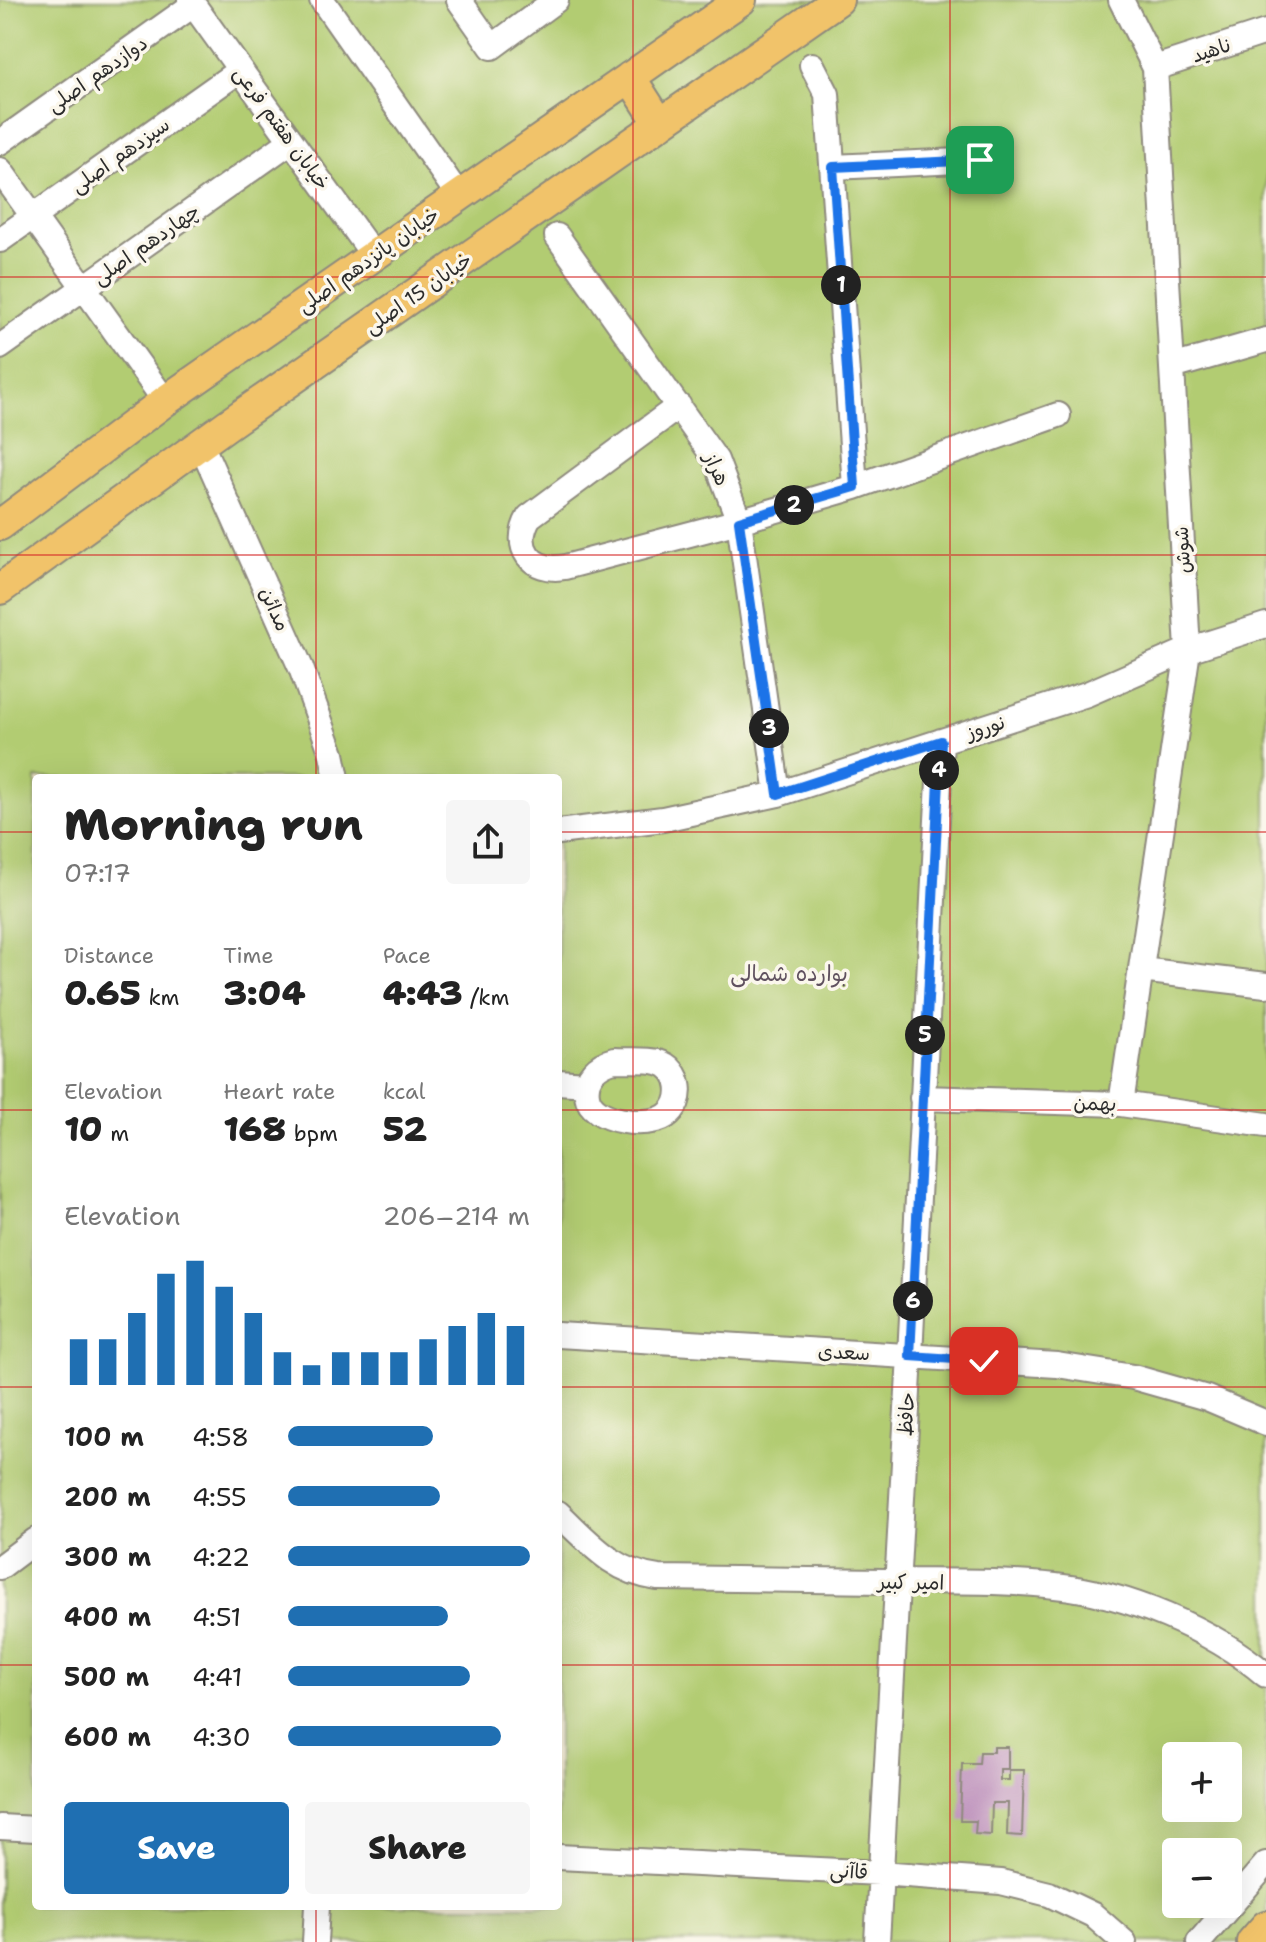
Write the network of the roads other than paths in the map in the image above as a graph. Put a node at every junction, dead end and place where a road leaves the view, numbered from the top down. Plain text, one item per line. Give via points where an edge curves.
1 (322, 0) edge
2 (459, 0) edge
3 (556, 0) edge
4 (741, 0) edge
5 (838, 0) edge
6 (1121, 0) edge
7 (191, 2) edge
8 (1266, 32) edge
9 (812, 65) dead end
10 (1155, 68) junction
11 (240, 70) junction
12 (630, 77) junction
13 (660, 124) junction
14 (291, 141) junction
15 (0, 142) edge
16 (980, 160) dead end
17 (833, 167) junction
18 (0, 170) edge
19 (459, 196) junction
20 (33, 216) junction
21 (557, 236) dead end
22 (0, 240) edge
23 (374, 256) junction
24 (84, 287) junction
25 (1266, 340) edge
26 (0, 347) edge
27 (1172, 367) junction
28 (165, 401) junction
29 (679, 406) junction
30 (1058, 415) dead end
31 (201, 444) junction
32 (855, 487) junction
33 (739, 521) junction
34 (0, 525) edge
35 (0, 589) edge
36 (1266, 625) edge
37 (1188, 650) junction
38 (941, 741) junction
39 (336, 774) edge
40 (778, 794) junction
41 (562, 832) edge
42 (1141, 970) junction
43 (1266, 985) edge
44 (562, 1082) edge
45 (587, 1084) dead end
46 (922, 1098) junction
47 (1121, 1104) junction
48 (1266, 1125) edge
49 (562, 1335) edge
50 (910, 1356) junction
51 (1266, 1423) edge
52 (562, 1517) edge
53 (32, 1543) edge
54 (0, 1567) edge
55 (896, 1581) junction
56 (1266, 1675) edge
57 (0, 1827) edge
58 (32, 1829) edge
59 (562, 1857) edge
60 (1266, 1864) edge
61 (880, 1873) junction
62 (317, 1910) edge
63 (1266, 1926) edge
64 (315, 1942) edge
65 (877, 1942) edge
66 (1124, 1942) edge
67 (1199, 1942) edge
68 (1252, 1942) edge

1 - 19 street
2 - 3 street via 492,47
4 - 12 main road, خیابان پانزدهم اصلی
5 - 13 main road, خیابان 15 اصلی
6 - 10 street, شوش
7 - 11 street, خیابان هفتم فرعی
7 - 15 street, دوازدهم اصلی
8 - 10 street, ناهید
9 - 17 street via 827,94
10 - 27 street, شوش
11 - 14 street, خیابان هفتم فرعی
11 - 20 street, سیزدهم اصلی
12 - 13 main road
12 - 19 main road, خیابان پانزدهم اصلی
13 - 31 main road, خیابان 15 اصلی
14 - 23 street, خیابان هفتم فرعی
14 - 24 street, چهاردهم اصلی
16 - 17 street
17 - 32 street
18 - 20 street
19 - 23 main road, خیابان پانزدهم اصلی
20 - 22 street, سیزدهم اصلی
20 - 24 street
21 - 29 street, هراز
23 - 28 main road, خیابان پانزدهم اصلی
24 - 26 street, چهاردهم اصلی
24 - 28 street
25 - 27 street
27 - 37 street, شوش
28 - 34 main road, خیابان پانزدهم اصلی
29 - 33 street, هراز via 716,460
29 - 33 street via 529,517 522,536 528,556 554,569
30 - 32 street
31 - 35 main road, خیابان 15 اصلی
31 - 39 street, مدائن via 301,668
32 - 33 street
33 - 40 street, هراز
36 - 37 street, نوروز
37 - 38 street, نوروز via 1087,694
37 - 42 street, شوش
38 - 40 street, نوروز
38 - 46 street, حافظ
40 - 41 street, نوروز via 663,819
42 - 43 street
42 - 47 street, شوش
44 - 45 street
46 - 47 street, بهمن
46 - 50 street, حافظ
47 - 48 street, بهمن
49 - 50 street, سعدی
50 - 51 street, سعدی via 1057,1365 1133,1377 1207,1398
50 - 55 street, حافظ
52 - 55 street, امیر کبیر via 618,1567 637,1575
53 - 54 street
55 - 56 street, امیر کبیر via 1058,1586 1123,1601 1188,1625
55 - 61 street, حافظ
57 - 58 street
59 - 61 street, قاآنی
60 - 67 street
61 - 65 street, حافظ
61 - 66 street, قاآنی via 1001,1882 1049,1894 1093,1915
62 - 64 street
63 - 68 main road

